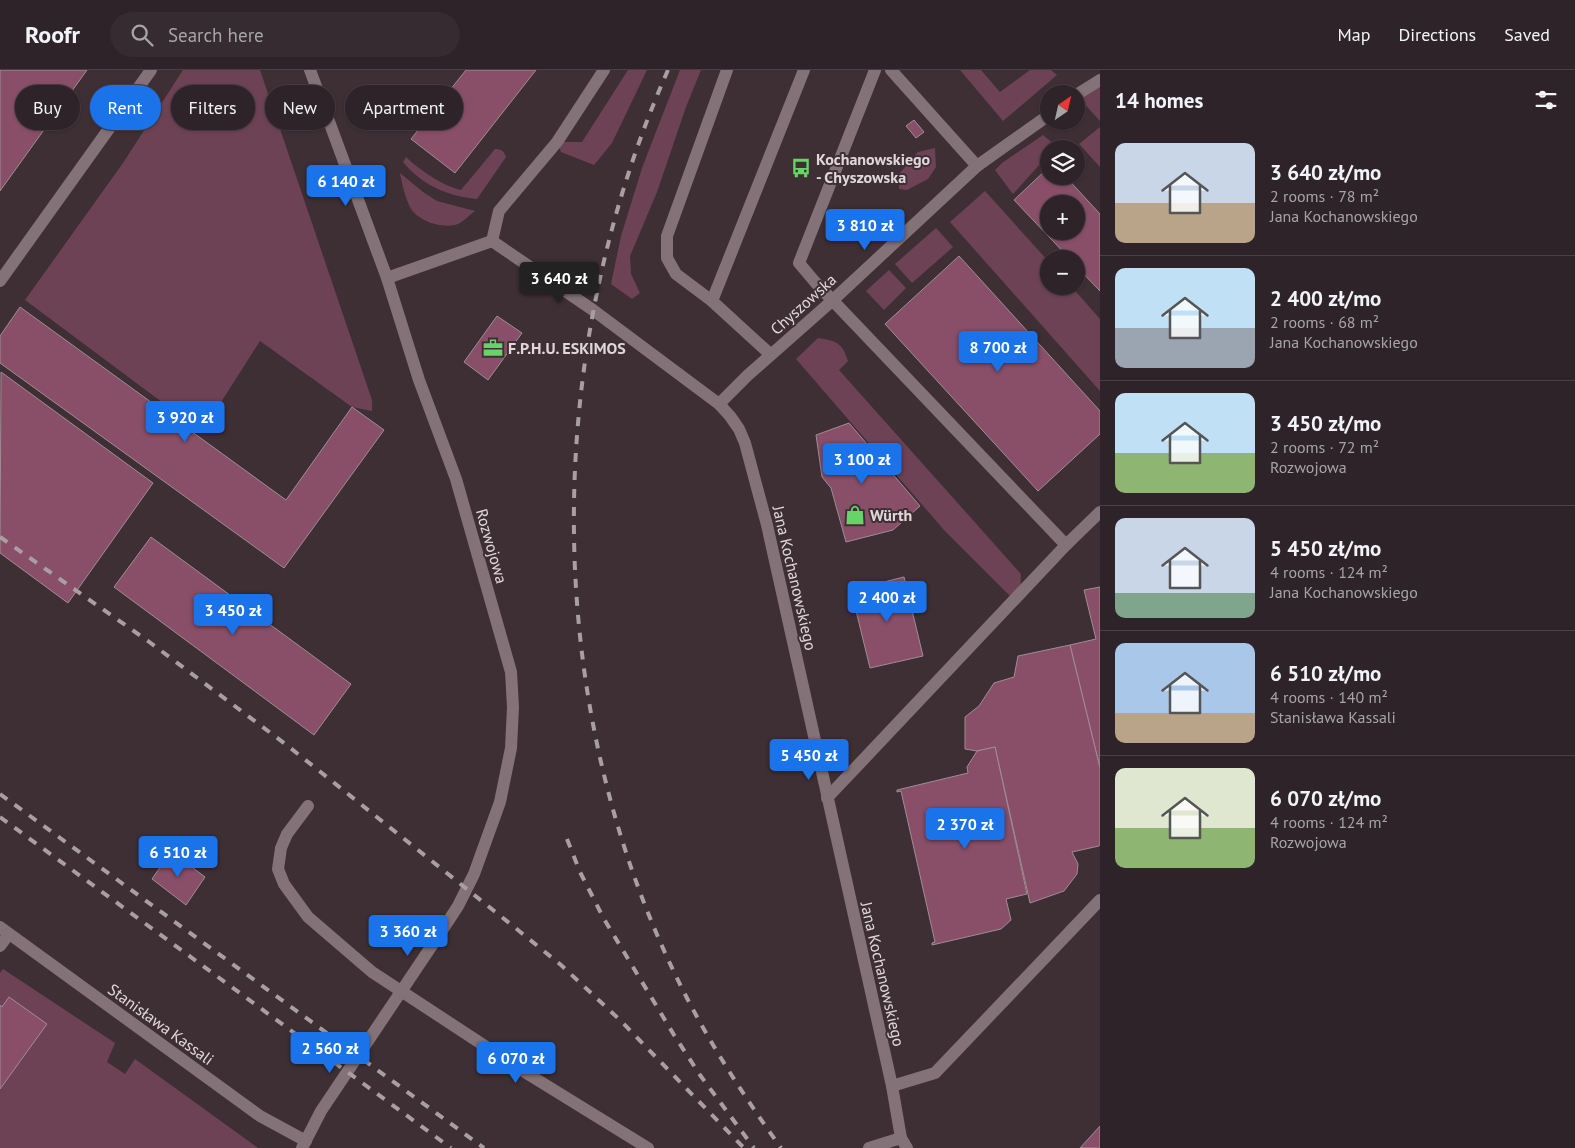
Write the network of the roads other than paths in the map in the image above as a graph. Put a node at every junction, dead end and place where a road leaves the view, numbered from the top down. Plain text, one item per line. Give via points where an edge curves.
1 (151, 70) edge
2 (310, 70) edge
3 (604, 70) edge
4 (728, 70) edge
5 (804, 70) edge
6 (875, 70) edge
7 (891, 70) edge
8 (1100, 80) edge
9 (1085, 89) edge
10 (1040, 121) edge
11 (977, 166) junction
12 (492, 241) junction
13 (387, 278) junction
14 (0, 281) edge
15 (832, 300) junction
16 (712, 301) junction
17 (770, 354) junction
18 (719, 404) junction
19 (1100, 512) edge
20 (1066, 545) junction
21 (827, 798) junction
22 (308, 806) dead end
23 (1100, 900) edge
24 (4, 930) edge
25 (0, 946) edge
26 (402, 992) junction
27 (892, 1086) junction
28 (904, 1143) edge
29 (304, 1144) edge
30 (648, 1148) edge
31 (869, 1148) edge

1 - 14 street
2 - 13 street, Rozwojowa
3 - 12 street via 557,142 499,211
4 - 16 street via 666,236 667,258 676,274
5 - 16 street
6 - 15 street via 799,263
7 - 11 street
8 - 9 street
10 - 11 street, Chyszowska
11 - 15 street, Chyszowska
12 - 13 street
12 - 18 street, Jana Kochanowskiego via 593,310
13 - 26 street, Rozwojowa via 419,380 456,479 511,672 513,707 511,748 500,802 477,866 458,906
15 - 17 street, Chyszowska
15 - 20 street
16 - 17 street
17 - 18 street, Chyszowska
18 - 21 street, Jana Kochanowskiego via 739,429 745,443 767,525
19 - 20 street
20 - 21 street
21 - 27 street, Jana Kochanowskiego
22 - 26 street via 287,834 281,848 278,869 284,884 308,917 372,972
23 - 27 street via 935,1072
24 - 25 street
24 - 29 street, Stanisława Kassali via 260,1116
26 - 29 street, Rozwojowa
26 - 30 street
27 - 28 street, Jana Kochanowskiego
28 - 31 street

